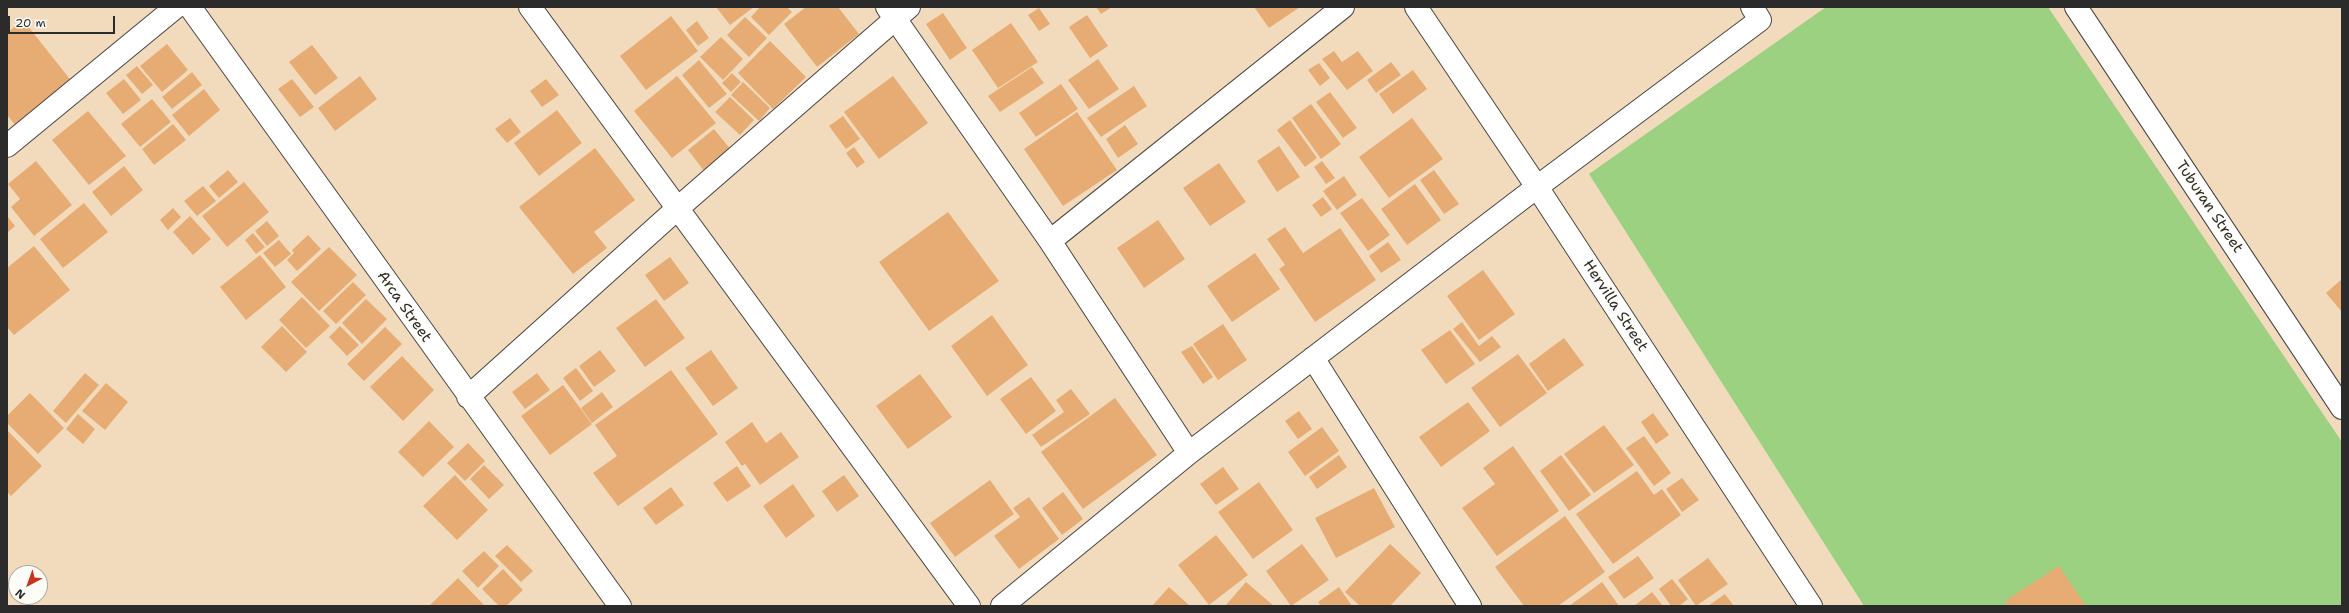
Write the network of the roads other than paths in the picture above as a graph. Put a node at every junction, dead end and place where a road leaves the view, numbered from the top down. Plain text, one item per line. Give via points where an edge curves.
1 (176, 7) edge
2 (190, 7) edge
3 (530, 7) edge
4 (1343, 7) edge
5 (1416, 7) edge
6 (1752, 7) edge
7 (2076, 7) edge
8 (897, 11) edge
9 (7, 146) edge
10 (1537, 187) junction
11 (678, 208) junction
12 (1050, 241) junction
13 (1313, 358) junction
14 (468, 397) junction
15 (2342, 408) edge
16 (1188, 454) junction
17 (620, 606) edge
18 (969, 606) edge
19 (1002, 606) edge
20 (1470, 606) edge
21 (1811, 606) edge

1 - 9 street
2 - 14 street, Arca Street
3 - 11 street
4 - 12 street
5 - 10 street, Hervilla Street
6 - 10 street via 1760,20
7 - 15 street, Tuburan Street
8 - 11 street
8 - 12 street
10 - 13 street
10 - 21 street, Hervilla Street
11 - 14 street
11 - 18 street
12 - 16 street
13 - 16 street
13 - 20 street
14 - 17 street, Arca Street
16 - 19 street

